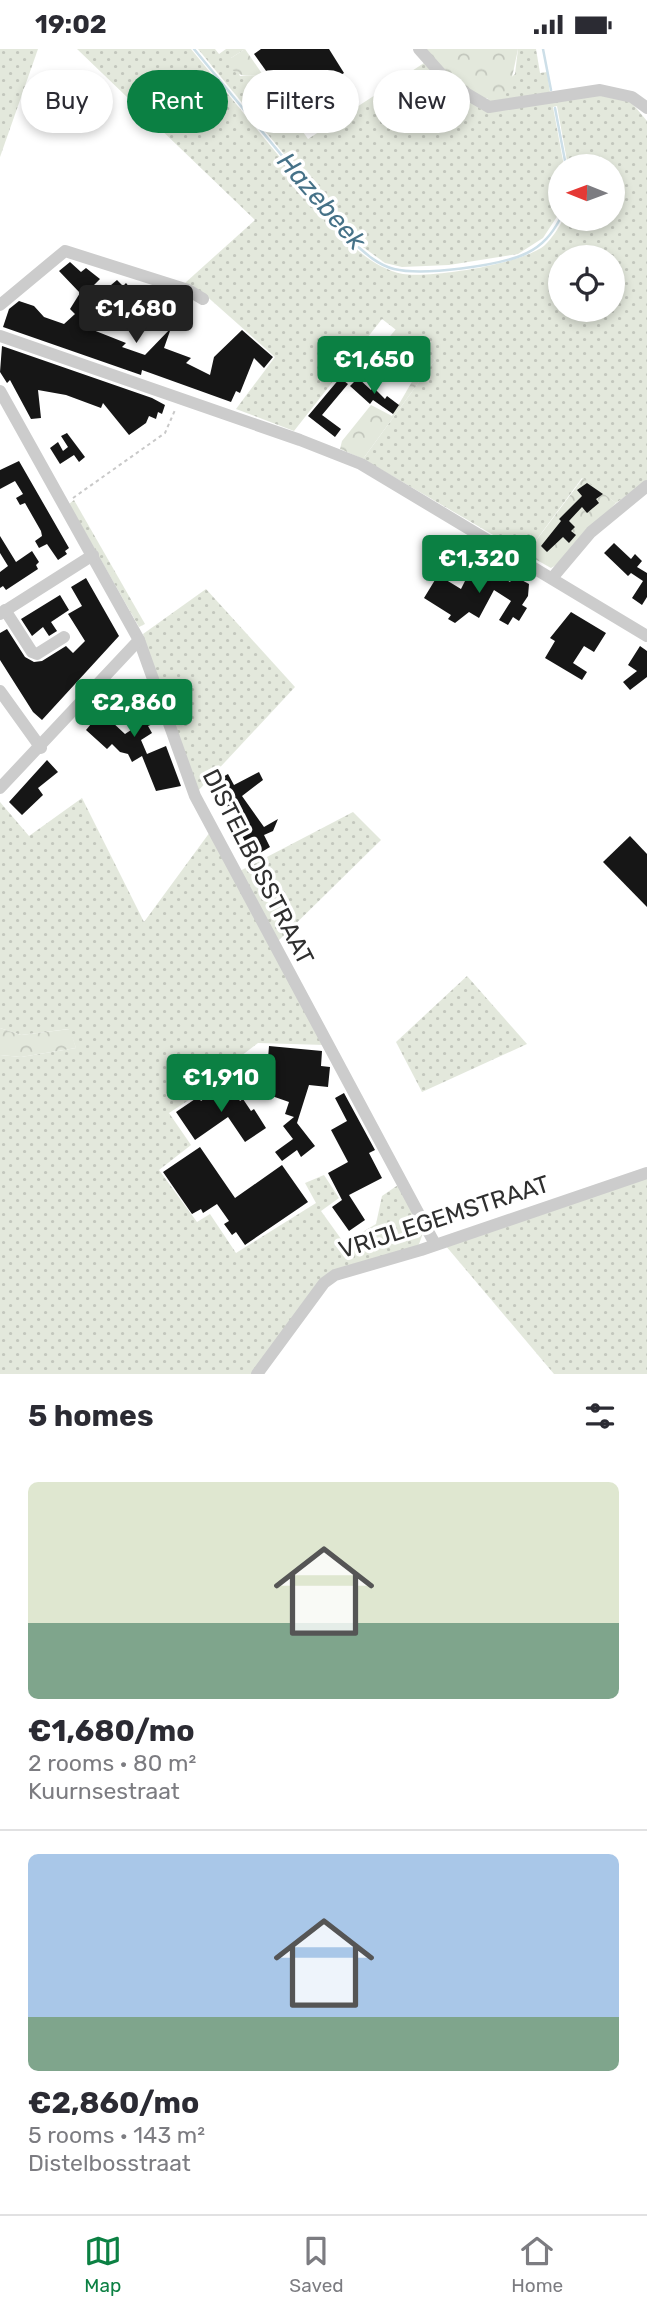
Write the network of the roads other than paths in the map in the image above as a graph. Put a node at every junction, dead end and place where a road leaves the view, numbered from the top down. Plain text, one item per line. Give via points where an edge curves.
1 (419, 49) edge
2 (647, 108) edge
3 (203, 299) dead end
4 (0, 305) edge
5 (0, 336) edge
6 (0, 391) edge
7 (647, 485) edge
8 (93, 555) junction
9 (553, 577) junction
10 (3, 612) edge
11 (647, 636) edge
12 (64, 637) dead end
13 (139, 640) junction
14 (0, 691) edge
15 (41, 748) junction
16 (0, 787) edge
17 (647, 1173) edge
18 (435, 1244) junction
19 (257, 1374) edge

1 - 2 street via 450,84 489,107 600,90 632,97
3 - 4 street via 188,290 65,251
5 - 9 street via 361,464
6 - 8 street, DISTELBOSSTRAAT
7 - 9 street via 591,532
8 - 10 street
8 - 13 street, DISTELBOSSTRAAT
9 - 11 street
10 - 12 street via 32,652
13 - 15 street
13 - 18 street, DISTELBOSSTRAAT via 195,796
14 - 15 street
15 - 16 street
17 - 18 street, VRIJLEGEMSTRAAT
18 - 19 street, VRIJLEGEMSTRAAT via 335,1275 324,1283

